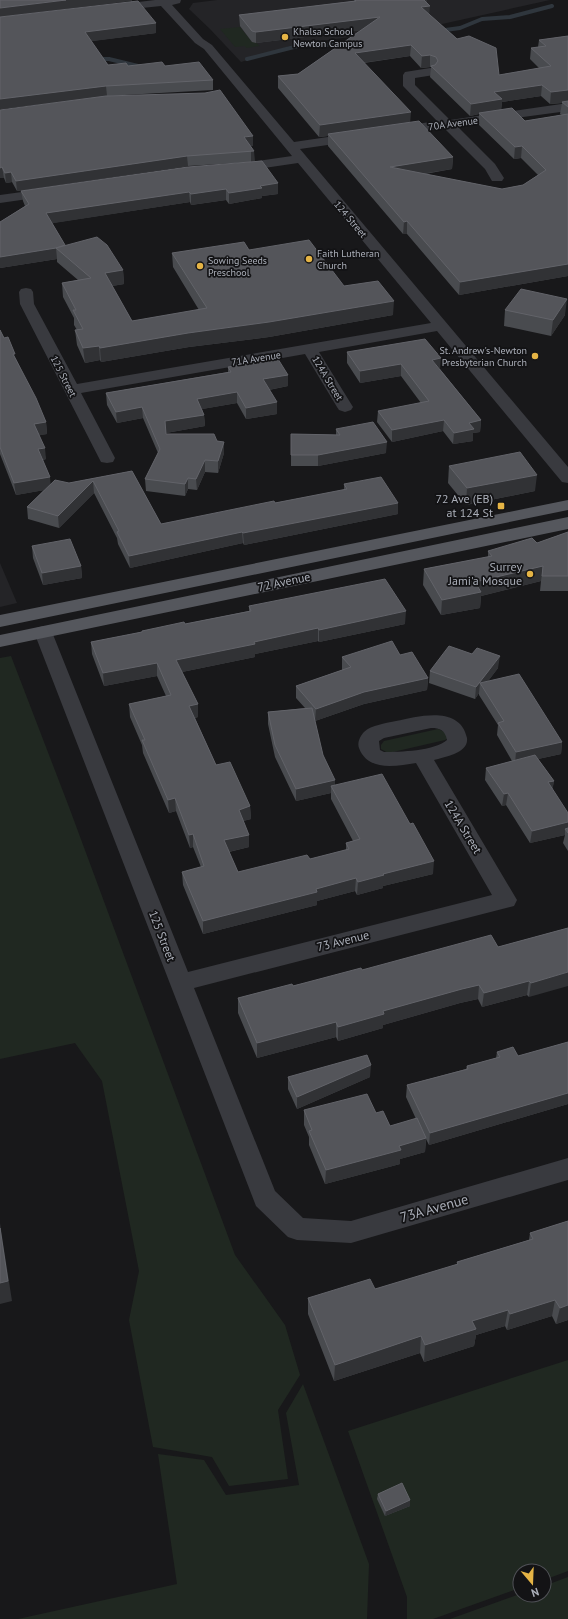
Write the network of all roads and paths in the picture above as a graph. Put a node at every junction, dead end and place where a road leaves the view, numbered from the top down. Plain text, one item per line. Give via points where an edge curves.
1 (170, 1) edge
2 (98, 10) edge
3 (430, 72) edge
4 (568, 107) edge
5 (448, 124) junction
6 (381, 133) edge
7 (366, 135) edge
8 (290, 146) junction
9 (302, 160) junction
10 (227, 169) edge
11 (496, 178) dead end
12 (63, 190) edge
13 (0, 199) edge
14 (26, 292) dead end
15 (441, 326) junction
16 (310, 349) junction
17 (71, 390) junction
18 (345, 408) dead end
19 (106, 458) dead end
20 (568, 478) edge
21 (568, 505) edge
22 (568, 524) edge
23 (0, 621) edge
24 (43, 632) junction
25 (0, 641) edge
26 (421, 755) dead end
27 (506, 900) joint
28 (180, 983) junction
29 (568, 1169) edge
30 (297, 1229) joint

1 - 2 street
1 - 8 street, 124 Street via 206,40 208,47 239,92
3 - 5 street via 409,75 409,86
4 - 5 street, 70A Avenue
5 - 6 street, 70A Avenue
5 - 11 street via 490,167
7 - 8 street
8 - 9 street, 124 Street
9 - 10 street
9 - 15 street, 124 Street
12 - 13 street
14 - 17 street, 125 Street via 27,304
15 - 16 street, 71A Avenue
15 - 20 street, 124 Street
16 - 17 street, 71A Avenue
16 - 18 street, 124A Street
17 - 19 street, 125 Street
21 - 23 main road, 72 Avenue
22 - 24 main road, 72 Avenue
24 - 25 main road, 72 Avenue
24 - 28 street, 125 Street
26 - 27 street, 124A Street
27 - 28 street, 73 Avenue
28 - 30 street, 125 Street via 264,1198
29 - 30 street, 73A Avenue via 351,1232

